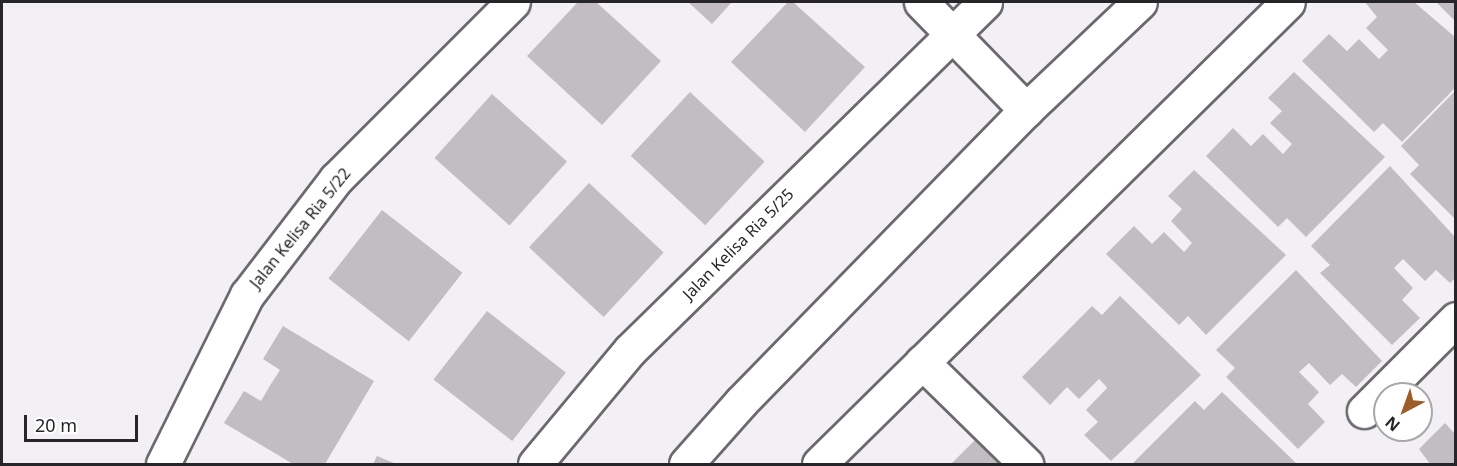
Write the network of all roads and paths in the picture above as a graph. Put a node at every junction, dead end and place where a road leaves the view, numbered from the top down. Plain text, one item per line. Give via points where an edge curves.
1 (513, 2) edge
2 (921, 2) edge
3 (985, 2) edge
4 (1140, 2) edge
5 (1288, 2) edge
6 (952, 32) junction
7 (1026, 110) junction
8 (1455, 319) edge
9 (922, 362) junction
10 (1364, 411) dead end
11 (163, 465) edge
12 (535, 465) edge
13 (686, 465) edge
14 (819, 465) edge
15 (1026, 465) edge

1 - 11 street, Jalan Kelisa Ria 5/22 via 336,180 247,295
2 - 6 street
3 - 6 street, Jalan Kelisa Ria 5/25
4 - 7 street
5 - 9 street
6 - 7 street
6 - 12 street, Jalan Kelisa Ria 5/25 via 630,350
7 - 13 street via 741,402
8 - 10 street
9 - 14 street
9 - 15 street

